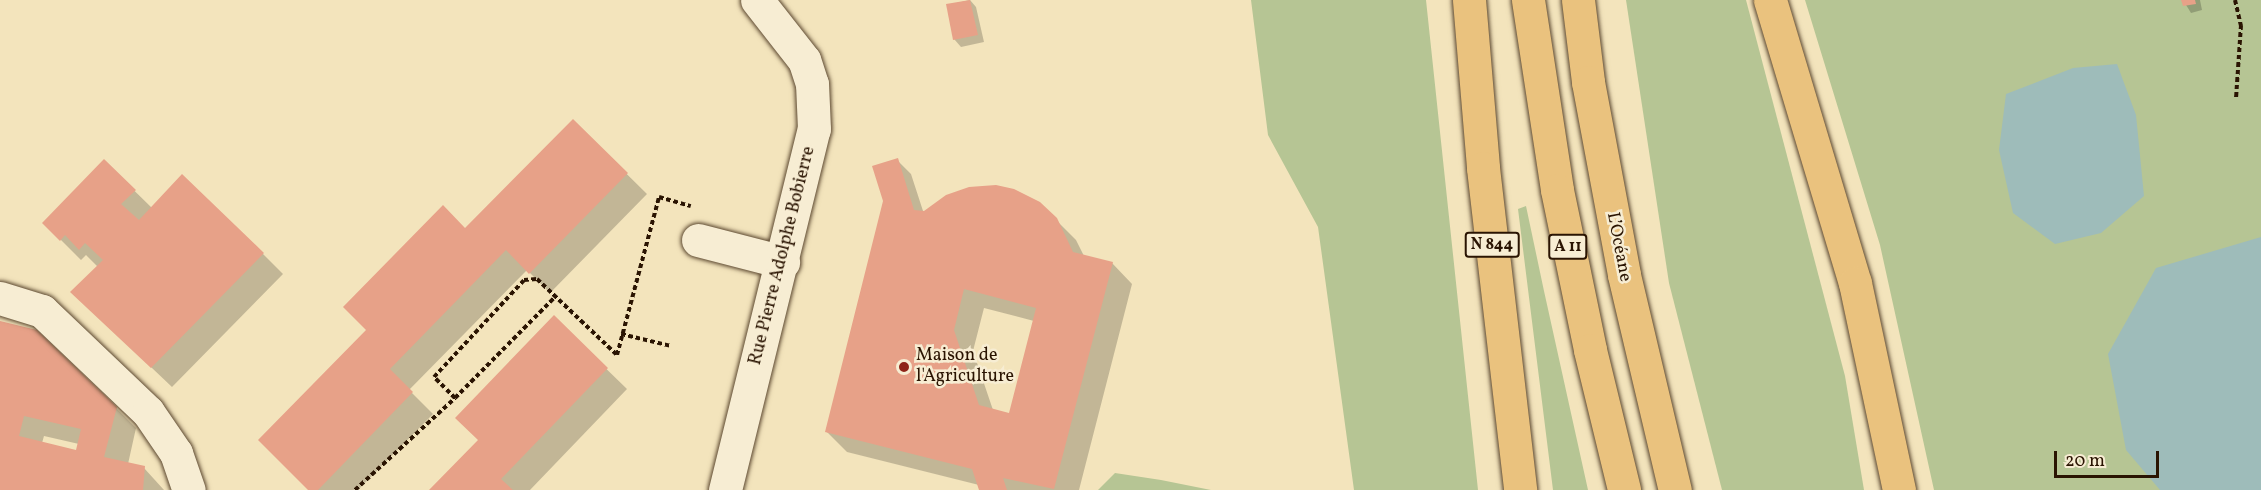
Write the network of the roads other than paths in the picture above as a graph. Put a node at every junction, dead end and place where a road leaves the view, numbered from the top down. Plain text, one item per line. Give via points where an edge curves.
1 (757, 0) edge
2 (1469, 0) edge
3 (1528, 0) edge
4 (1578, 0) edge
5 (1770, 0) edge
6 (701, 225) road end
7 (783, 262) junction
8 (0, 298) edge
9 (189, 490) edge
10 (725, 490) edge
11 (1520, 490) edge
12 (1624, 490) edge
13 (1675, 490) edge
14 (1899, 490) edge

1 - 7 street, Rue Pierre Adolphe Bobierre via 791,40 812,84 813,136
2 - 11 highway, N 844 via 1483,168
3 - 12 highway, A 11 via 1557,190
4 - 13 highway, L’Océane / A 11 via 1590,93 1624,275
5 - 14 highway via 1855,283
6 - 7 street
7 - 10 street, Rue Pierre Adolphe Bobierre
8 - 9 street via 42,311 148,412 176,453

